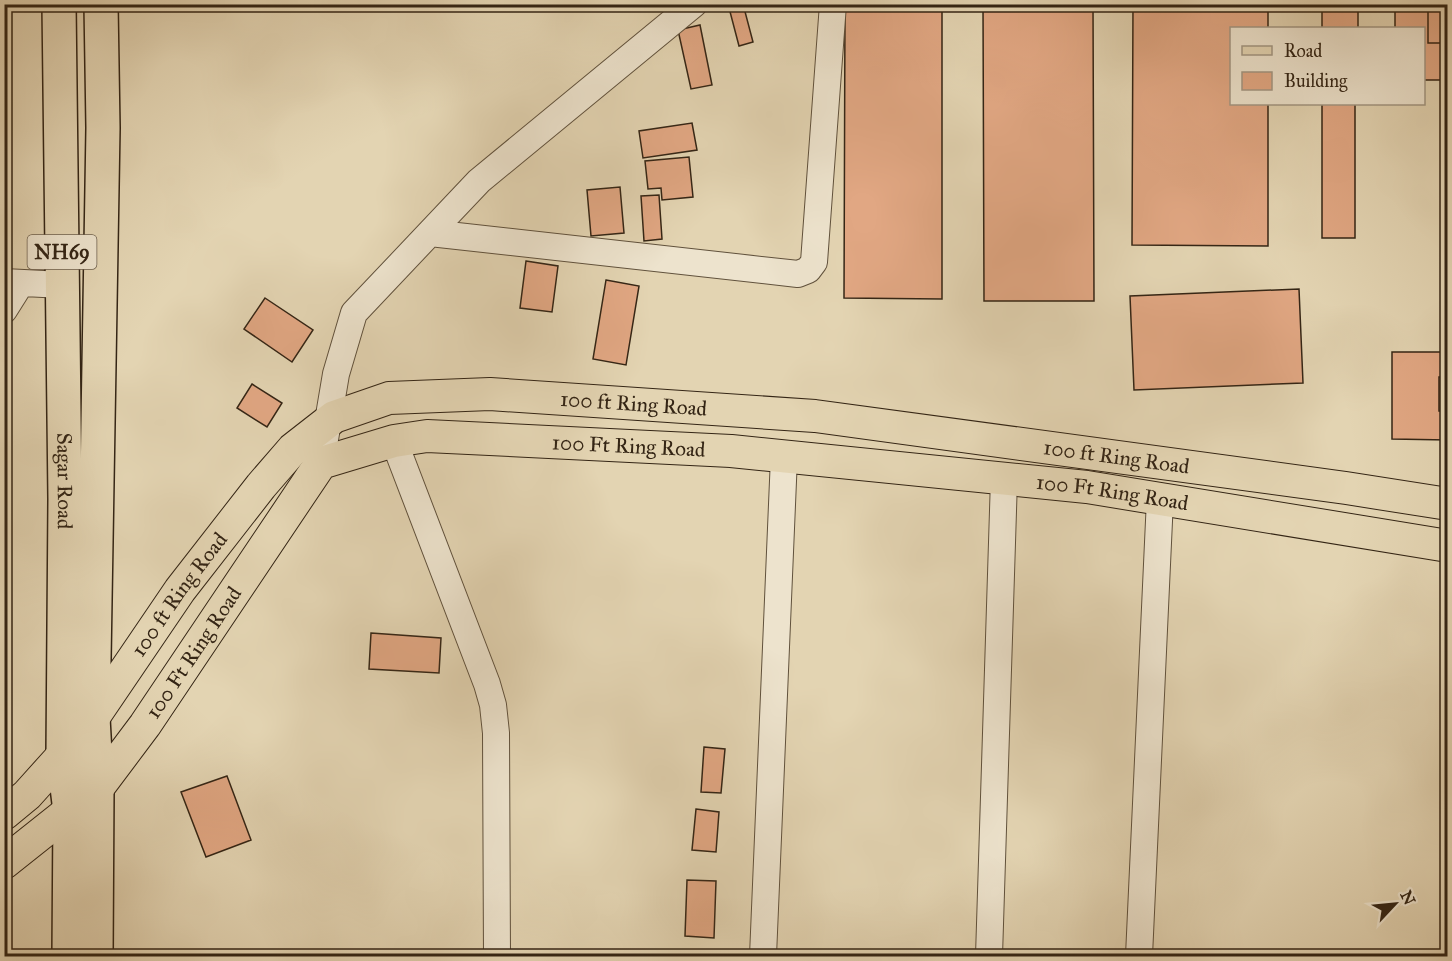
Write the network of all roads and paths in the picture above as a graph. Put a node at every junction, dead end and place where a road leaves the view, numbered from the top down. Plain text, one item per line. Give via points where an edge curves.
1 (59, 4) edge
2 (101, 4) edge
3 (693, 4) edge
4 (833, 4) edge
5 (430, 233) junction
6 (13, 282) edge
7 (63, 285) junction
8 (4, 310) edge
9 (329, 421) junction
10 (394, 441) junction
11 (784, 457) junction
12 (321, 463) junction
13 (1004, 479) junction
14 (1160, 499) junction
15 (1448, 504) edge
16 (1448, 546) edge
17 (93, 718) junction
18 (63, 755) junction
19 (97, 789) junction
20 (70, 812) junction
21 (4, 813) edge
22 (4, 863) edge
23 (69, 957) edge
24 (96, 957) edge
25 (497, 957) edge
26 (763, 957) edge
27 (989, 957) edge
28 (1139, 957) edge

1 - 7 highway, Sagar Road / NH69
2 - 17 highway, Sagar Road / NH69 via 103,128
3 - 5 street via 479,181
4 - 5 street via 814,262 808,270 798,274
5 - 9 street via 354,313 336,374
6 - 7 street
6 - 8 street
7 - 18 highway, Sagar Road / NH69
9 - 12 street
9 - 15 main road, 100 ft Ring Road via 389,398 490,394 804,415
9 - 17 main road, 100 ft Ring Road via 293,449 261,486 180,590
10 - 11 main road, 100 Ft Ring Road via 427,436
10 - 12 main road, 100 Ft Ring Road
10 - 25 street via 493,705
11 - 13 main road, 100 Ft Ring Road
11 - 26 street
12 - 19 main road, 100 Ft Ring Road
13 - 14 main road, 100 Ft Ring Road
13 - 27 street
14 - 16 main road, 100 Ft Ring Road
14 - 28 street
17 - 18 main road, 100 ft Ring Road
17 - 19 highway, Sagar Road / NH69
18 - 20 highway, Sagar Road / NH69
18 - 21 main road, 100 ft Ring Road via 27,795
19 - 20 main road, 100 Ft Ring Road
19 - 24 highway, Sagar Road / NH69
20 - 22 main road, 100 Ft Ring Road
20 - 23 highway, Sagar Road / NH69

